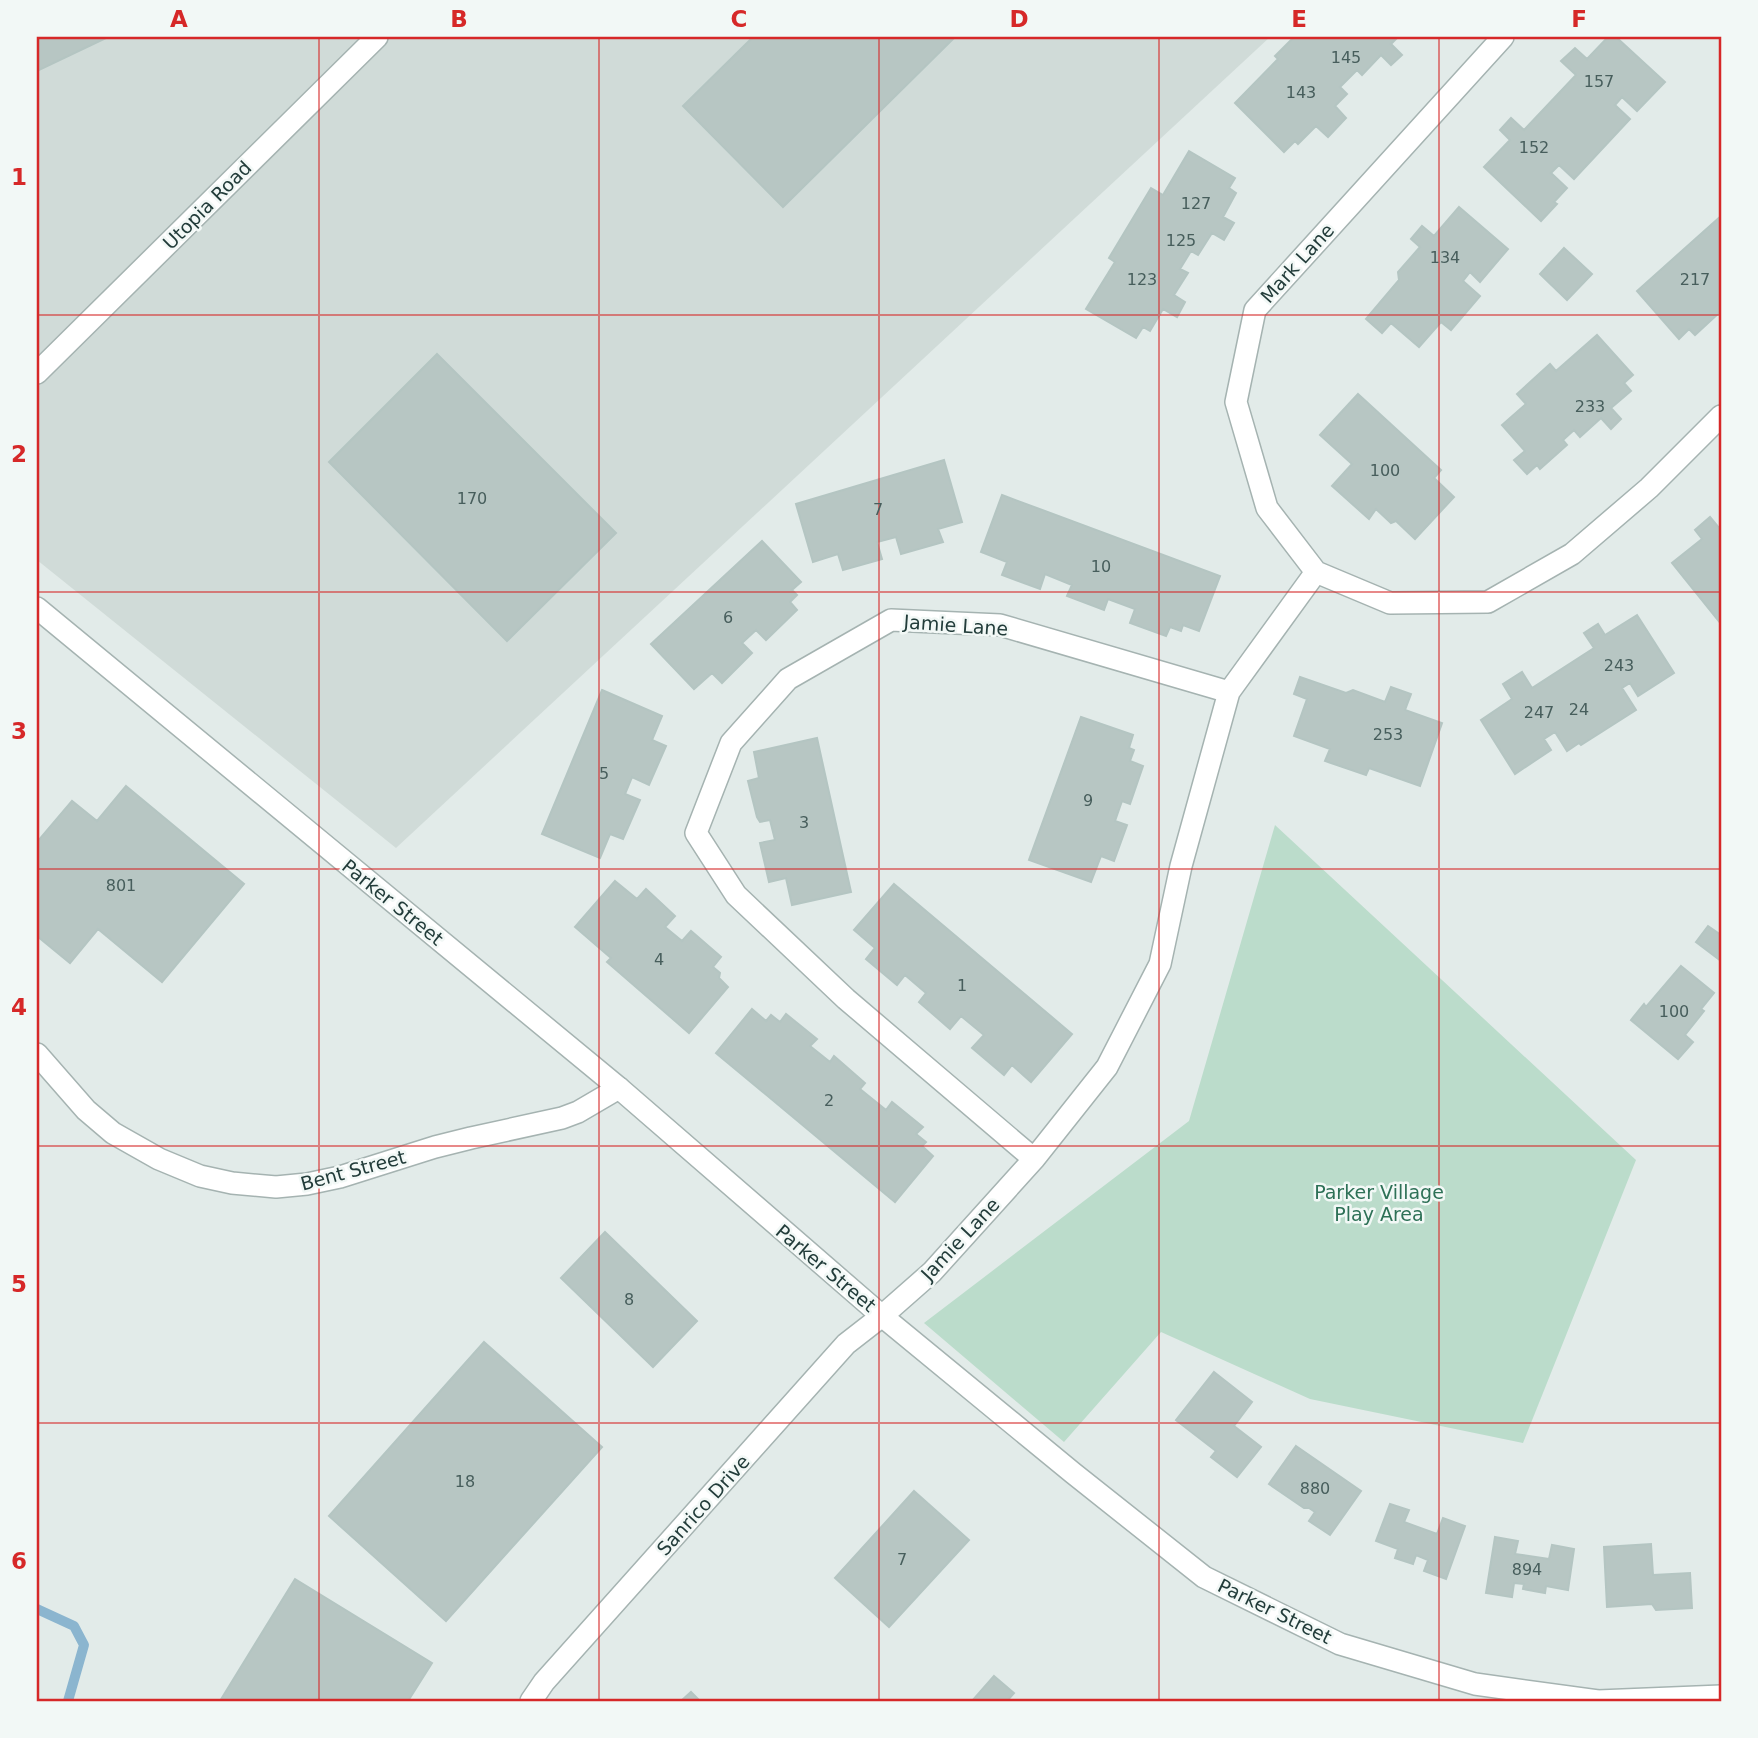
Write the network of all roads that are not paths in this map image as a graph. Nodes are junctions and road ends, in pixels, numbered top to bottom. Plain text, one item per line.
1 (377, 37) edge
2 (1503, 37) edge
3 (37, 373) edge
4 (1721, 416) edge
5 (1316, 572) junction
6 (37, 608) edge
7 (1230, 692) junction
8 (37, 1054) edge
9 (619, 1088) junction
10 (1034, 1159) junction
11 (882, 1316) junction
12 (1721, 1696) edge
13 (531, 1701) edge

1 - 3 street, Utopia Road
2 - 5 street, Mark Lane
4 - 5 street, Mark Lane
5 - 7 street
6 - 9 street, Parker Street
7 - 10 street, Jamie Lane
7 - 10 street, Jamie Lane
8 - 9 street, Bent Street
9 - 11 street, Parker Street
10 - 11 street, Jamie Lane
11 - 12 street, Parker Street
11 - 13 street, Sanrico Drive

